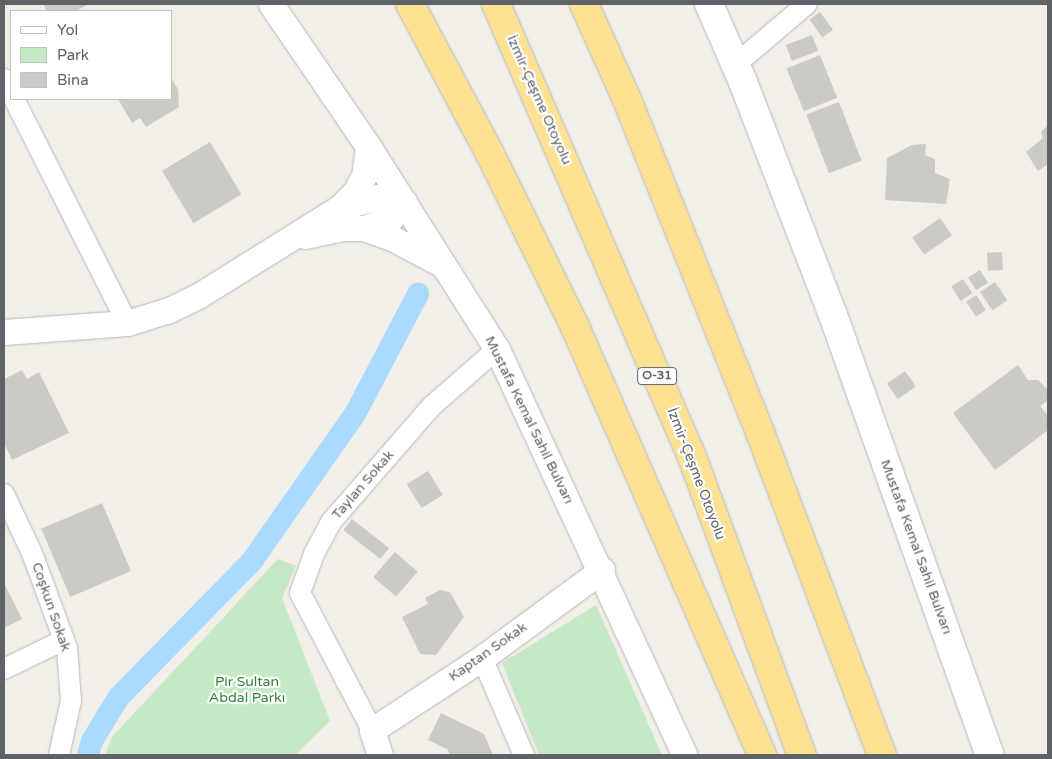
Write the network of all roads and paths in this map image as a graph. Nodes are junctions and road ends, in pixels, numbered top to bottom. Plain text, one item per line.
1 (271, 4) edge
2 (410, 4) edge
3 (496, 4) edge
4 (584, 4) edge
5 (709, 4) edge
6 (807, 4) edge
7 (736, 65) junction
8 (4, 79) edge
9 (10, 92) edge
10 (15, 100) edge
11 (368, 146) junction
12 (404, 202) junction
13 (339, 208) junction
14 (364, 228) junction
15 (288, 240) junction
16 (445, 267) junction
17 (127, 323) junction
18 (4, 332) edge
19 (497, 349) junction
20 (4, 494) edge
21 (602, 570) junction
22 (64, 640) junction
23 (482, 658) junction
24 (4, 669) edge
25 (372, 730) junction
26 (59, 755) edge
27 (380, 755) edge
28 (524, 755) edge
29 (684, 755) edge
30 (762, 755) edge
31 (802, 755) edge
32 (882, 755) edge
33 (990, 755) edge

1 - 11 street, Mustafa Kemal Sahil Bulvarı
2 - 30 highway
3 - 31 highway, İzmir-Çeşme Otoyolu / O-31
4 - 32 highway
5 - 7 main road, Mustafa Kemal Sahil Bulvarı
6 - 7 street
7 - 33 main road, Mustafa Kemal Sahil Bulvarı
8 - 9 street
10 - 17 street
11 - 12 street, Mustafa Kemal Sahil Bulvarı
11 - 13 street
12 - 13 street
12 - 14 street
12 - 16 street, Mustafa Kemal Sahil Bulvarı
13 - 15 street
14 - 15 street
14 - 16 street
15 - 17 street
16 - 19 street, Mustafa Kemal Sahil Bulvarı
17 - 18 street
19 - 21 street, Mustafa Kemal Sahil Bulvarı
19 - 25 street, Taylan Sokak
20 - 22 street, Coşkun Sokak
21 - 23 street, Kaptan Sokak
21 - 29 street, Mustafa Kemal Sahil Bulvarı
22 - 24 street
22 - 26 street, Coşkun Sokak
23 - 25 street, Kaptan Sokak
23 - 28 street
25 - 27 street

